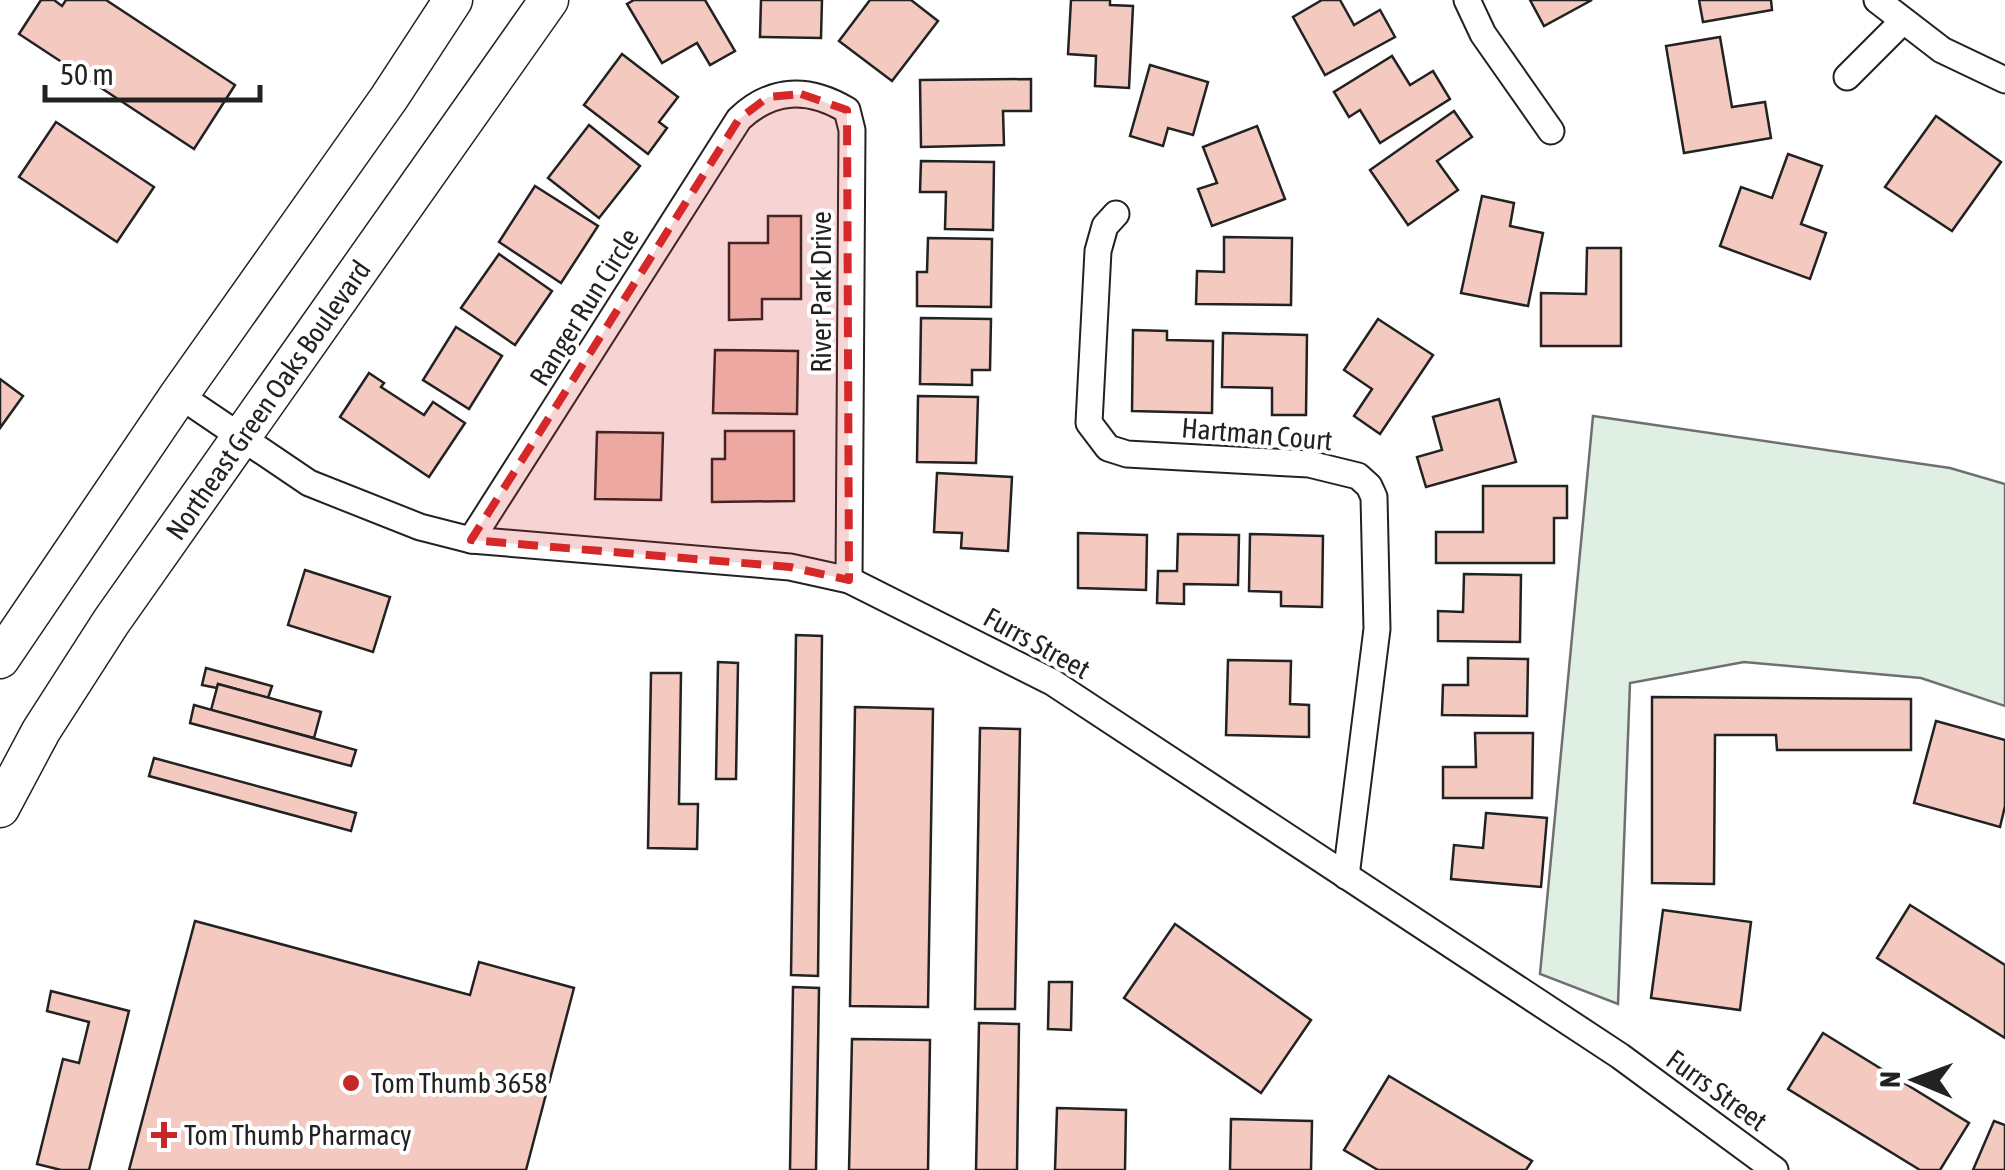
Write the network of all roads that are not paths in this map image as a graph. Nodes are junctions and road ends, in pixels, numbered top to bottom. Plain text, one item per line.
1 (454, 0) edge
2 (550, 0) edge
3 (1467, 0) edge
4 (1877, 0) edge
5 (1903, 21) junction
6 (1847, 77) dead end
7 (2005, 80) edge
8 (750, 109) joint
9 (1551, 131) dead end
10 (1116, 214) dead end
11 (180, 395) junction
12 (240, 438) junction
13 (471, 540) junction
14 (848, 580) junction
15 (0, 658) edge
16 (0, 808) edge
17 (1346, 876) junction
18 (1775, 1170) edge

1 - 11 main road
2 - 12 main road, Northeast Green Oaks Boulevard
3 - 9 street
4 - 5 street
5 - 6 street
5 - 7 street
8 - 13 street, Ranger Run Circle
8 - 14 street, River Park Drive
10 - 17 street, Hartman Court
11 - 12 street, Furrs Street
11 - 15 main road
12 - 13 street, Furrs Street
12 - 16 main road, Northeast Green Oaks Boulevard
13 - 14 street, Furrs Street
14 - 17 street, Furrs Street
17 - 18 street, Furrs Street

